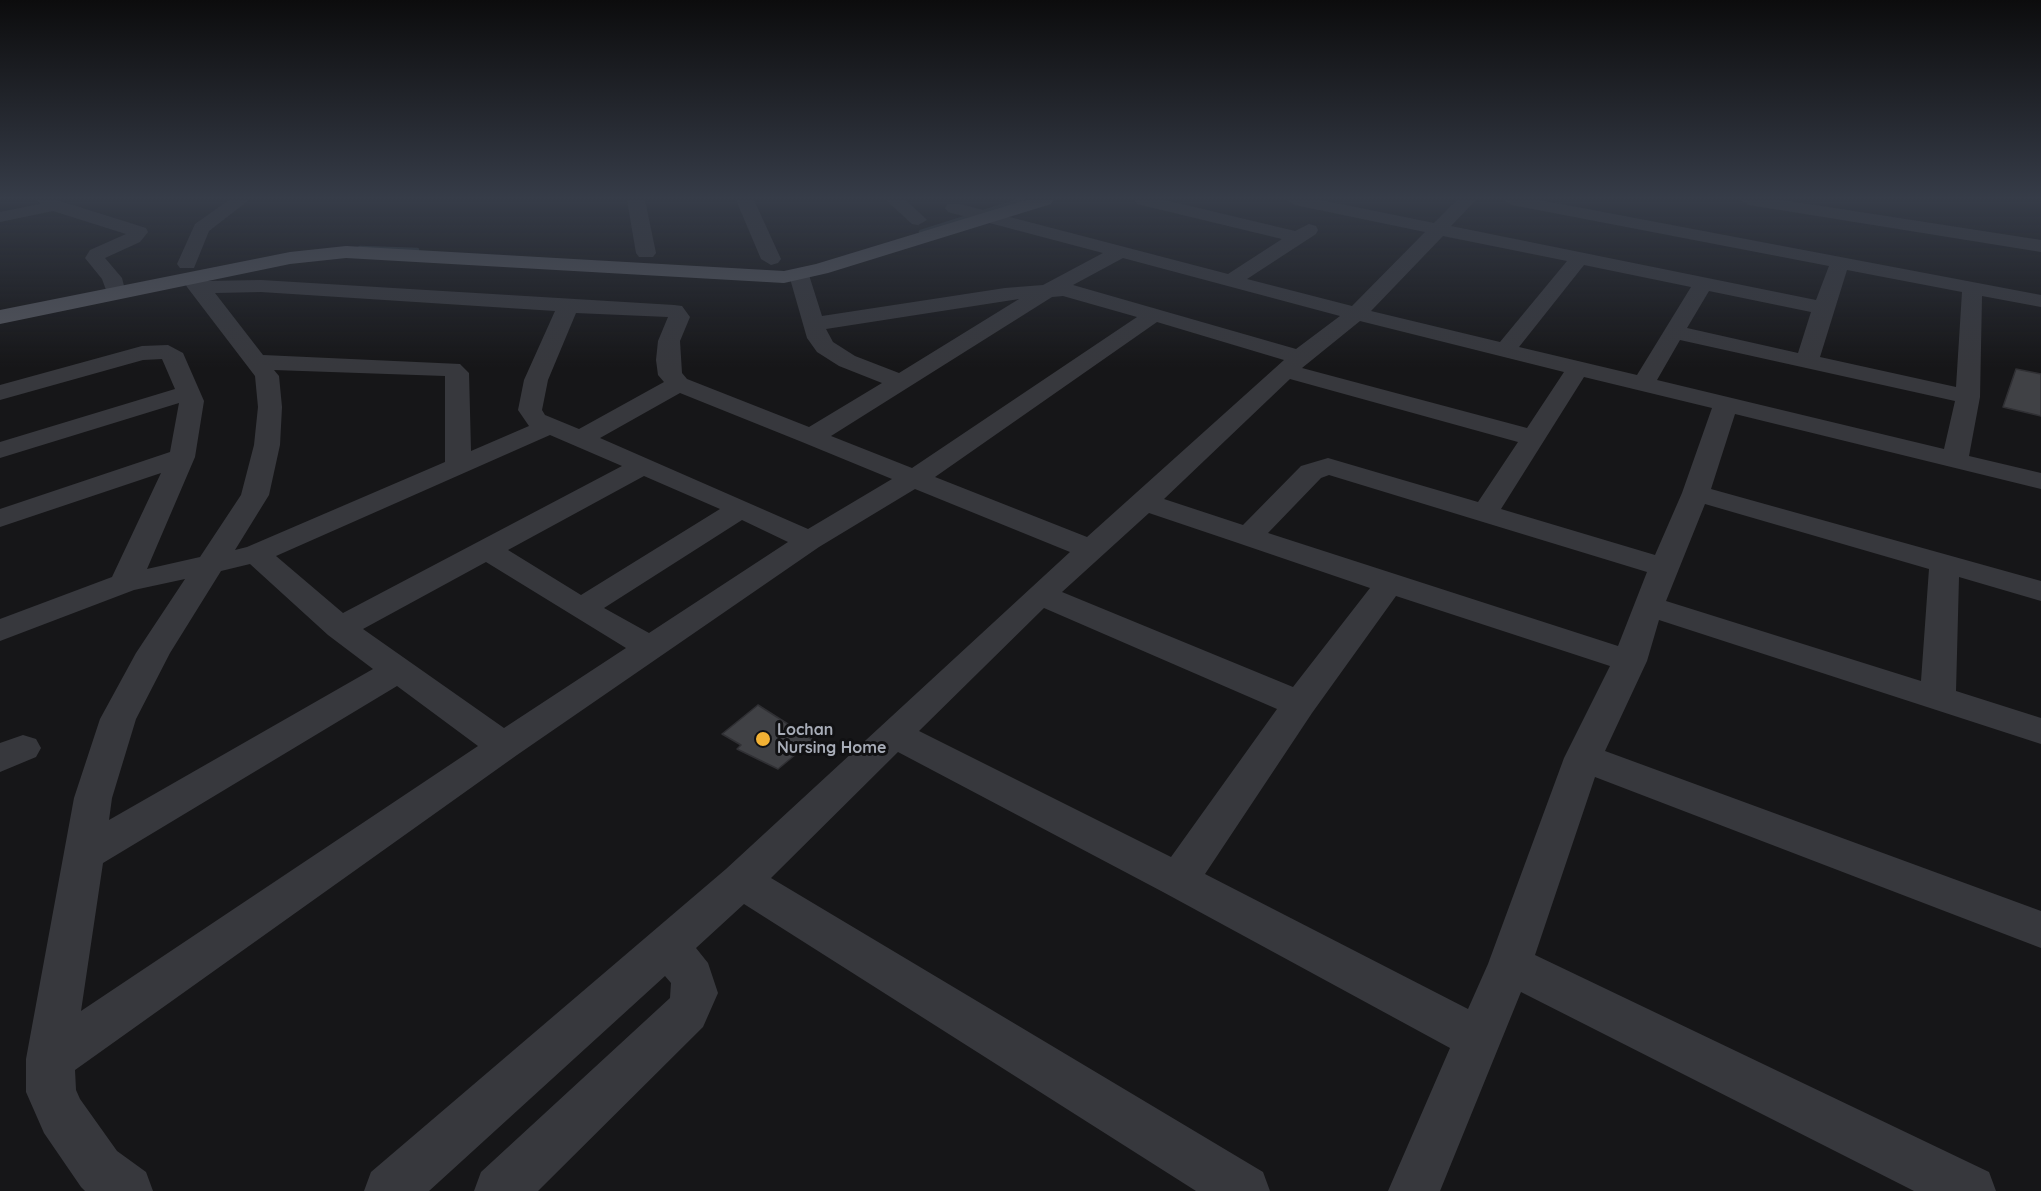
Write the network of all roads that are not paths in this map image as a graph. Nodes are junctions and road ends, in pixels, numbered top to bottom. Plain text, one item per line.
1 (96, 256) edge
2 (196, 256) edge
3 (253, 256) edge
4 (313, 256) edge
5 (439, 256) edge
6 (659, 256) edge
7 (769, 256) edge
8 (793, 256) edge
9 (851, 256) edge
10 (1113, 256) edge
11 (1128, 256) edge
12 (1269, 256) edge
13 (1414, 256) edge
14 (1563, 256) edge
15 (1801, 256) edge
16 (771, 259) junction
17 (1579, 259) junction
18 (1840, 263) junction
19 (711, 266) junction
20 (799, 275) junction
21 (192, 276) junction
22 (1231, 281) junction
23 (1702, 285) junction
24 (114, 286) junction
25 (1972, 288) junction
26 (1049, 290) junction
27 (0, 301) edge
28 (2041, 301) edge
29 (568, 306) junction
30 (1823, 308) junction
31 (1356, 314) junction
32 (1154, 315) junction
33 (0, 317) edge
34 (814, 324) junction
35 (1673, 332) junction
36 (1506, 349) junction
37 (1807, 361) junction
38 (255, 362) junction
39 (1293, 364) junction
40 (1578, 368) junction
41 (899, 381) junction
42 (1644, 383) junction
43 (679, 384) junction
44 (3, 386) edge
45 (190, 392) junction
46 (1968, 397) junction
47 (1726, 404) junction
48 (548, 427) junction
49 (811, 437) junction
50 (1534, 438) junction
51 (580, 439) junction
52 (0, 450) edge
53 (182, 457) junction
54 (1956, 461) junction
55 (458, 466) junction
56 (641, 467) junction
57 (911, 479) junction
58 (2041, 481) edge
59 (1695, 493) junction
60 (1145, 502) junction
61 (741, 508) junction
62 (1484, 514) junction
63 (0, 518) edge
64 (1248, 537) junction
65 (809, 541) junction
66 (485, 549) junction
67 (1090, 549) junction
68 (256, 554) junction
69 (201, 565) junction
70 (1944, 566) junction
71 (1665, 568) junction
72 (133, 581) junction
73 (1389, 584) junction
74 (2041, 591) edge
75 (1040, 594) junction
76 (1648, 606) junction
77 (581, 609) junction
78 (340, 628) junction
79 (0, 631) edge
80 (651, 648) junction
81 (1630, 661) junction
82 (397, 670) junction
83 (1938, 697) junction
84 (1299, 704) junction
85 (2041, 731) edge
86 (895, 735) junction
87 (504, 746) junction
88 (1583, 758) junction
89 (82, 855) junction
90 (1178, 879) junction
91 (741, 881) junction
92 (2041, 930) edge
93 (668, 945) junction
94 (1510, 964) junction
95 (1477, 1038) junction
96 (50, 1059) junction
97 (1943, 1185) edge
98 (127, 1191) edge
99 (390, 1191) edge
100 (500, 1191) edge
101 (1244, 1191) edge
102 (1414, 1191) edge

1 - 24 street
2 - 21 street
3 - 21 main road
4 - 21 main road
5 - 19 main road
6 - 19 main road
7 - 16 street
8 - 16 main road
9 - 20 main road
10 - 26 street
11 - 22 street
12 - 22 street
13 - 31 street
14 - 17 street
15 - 18 street
16 - 19 main road
17 - 23 street
17 - 36 street
18 - 25 street
18 - 30 street
19 - 20 main road
20 - 34 street
21 - 24 main road
21 - 29 street
21 - 38 street
22 - 31 street
23 - 30 street
23 - 35 street
24 - 27 main road
24 - 33 main road
25 - 28 street
25 - 46 street
26 - 32 street
26 - 34 street
26 - 41 street
29 - 43 street
29 - 48 street
30 - 37 street
31 - 36 street
31 - 39 street
32 - 39 street
32 - 57 street
34 - 41 street
35 - 37 street
35 - 42 street
36 - 40 street
37 - 46 street
38 - 55 street
38 - 69 street
39 - 50 street
39 - 60 street
40 - 42 street
40 - 50 street
41 - 49 street
42 - 47 street
43 - 49 street
43 - 51 street
44 - 45 street
45 - 52 street
45 - 53 street
46 - 54 street
47 - 54 street
47 - 59 street
48 - 51 street
48 - 55 street
49 - 57 street
50 - 62 street
51 - 56 street
53 - 63 street
53 - 72 street
54 - 58 street
55 - 68 street
56 - 61 street
56 - 66 street
57 - 65 street
57 - 67 street
59 - 70 street
59 - 71 street
60 - 64 street
60 - 67 street
61 - 65 street
61 - 77 street
62 - 64 street
62 - 71 street
64 - 73 street
65 - 80 street
66 - 77 street
66 - 78 street
67 - 75 street
68 - 69 street
68 - 78 street
69 - 72 street
69 - 89 street
70 - 74 street
70 - 83 street
71 - 76 street
72 - 79 street
73 - 81 street
73 - 84 street
75 - 84 street
75 - 86 street
76 - 81 street
76 - 83 street
77 - 80 street
78 - 82 street
80 - 87 street
81 - 88 street
82 - 87 street
82 - 89 street
83 - 85 street
84 - 90 street
86 - 90 street
86 - 91 street
87 - 96 street
88 - 92 street
88 - 94 street
89 - 96 street
90 - 95 street
91 - 93 street
91 - 101 street
93 - 99 street
93 - 100 street
94 - 95 street
94 - 97 street
95 - 102 street
96 - 98 street

